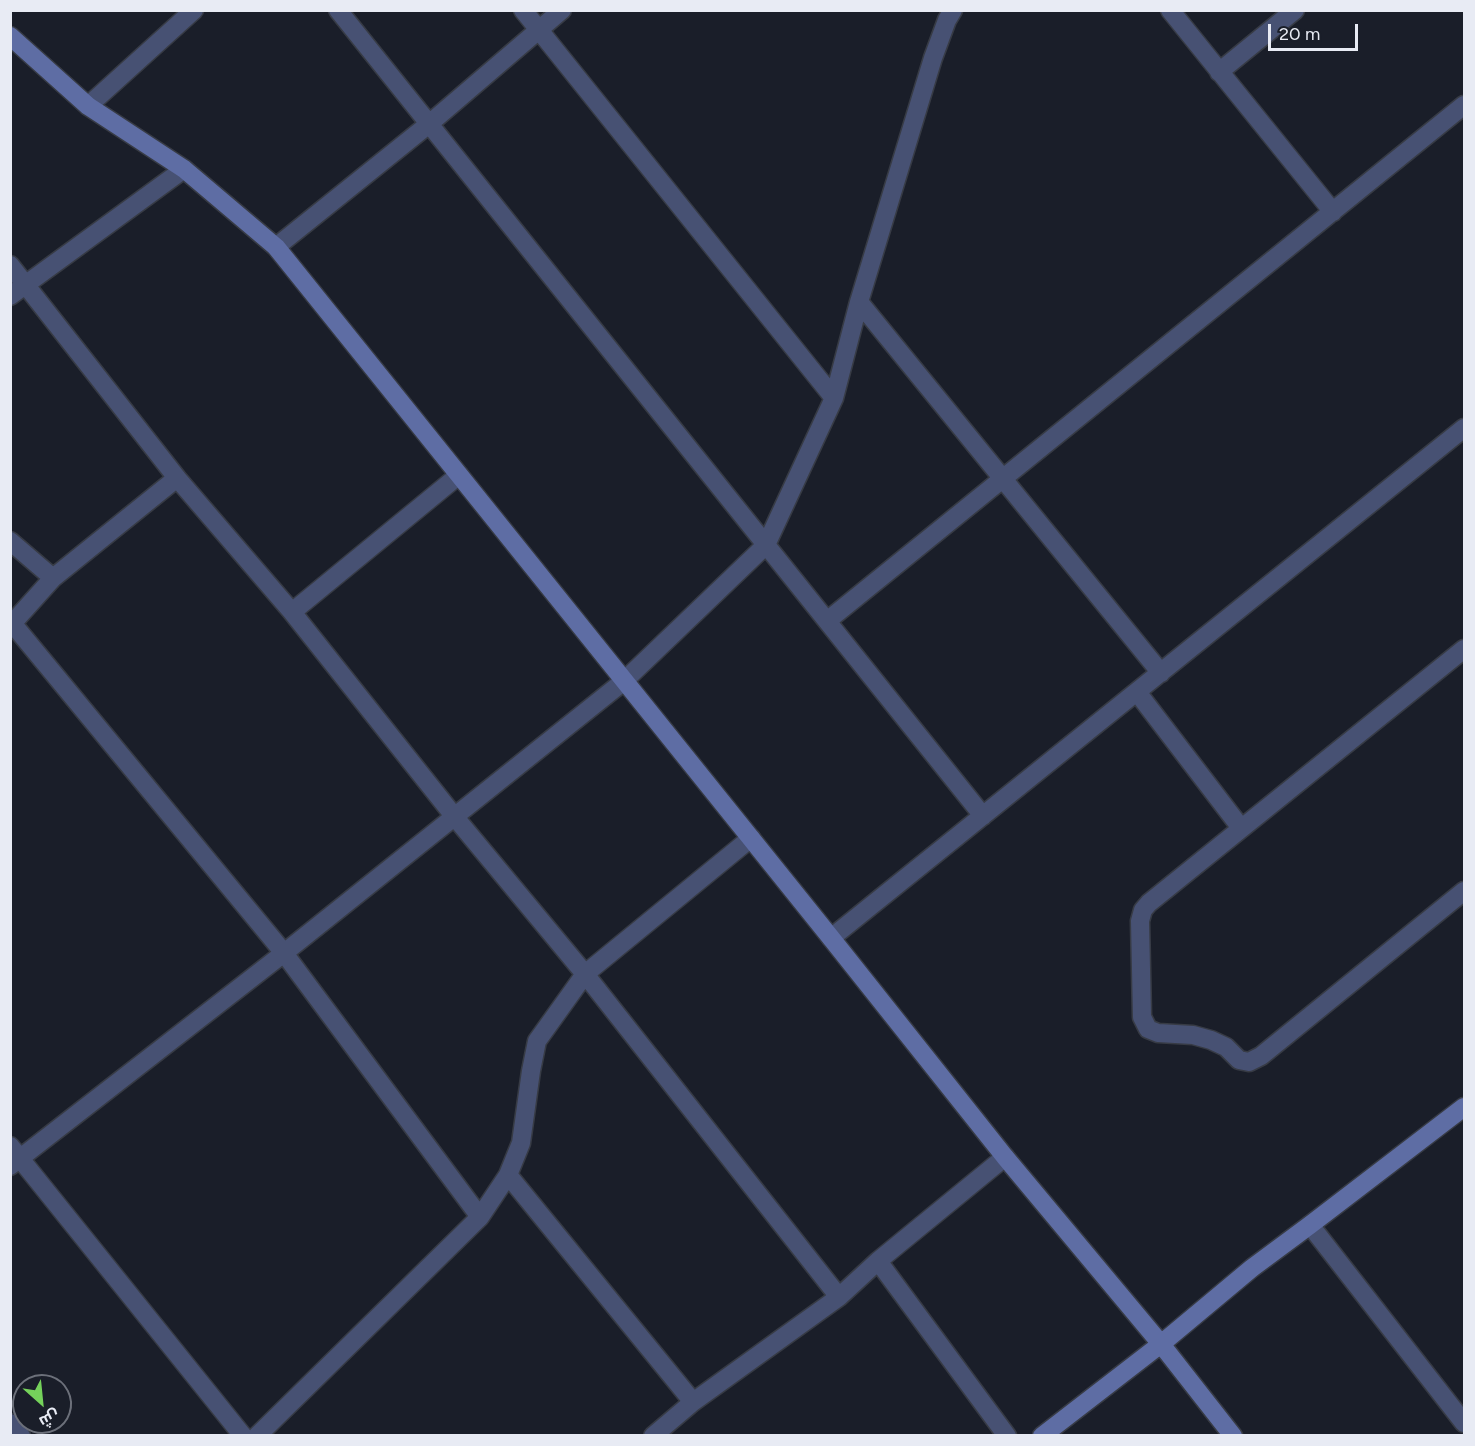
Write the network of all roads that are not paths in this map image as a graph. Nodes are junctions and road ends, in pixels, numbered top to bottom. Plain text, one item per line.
1 (194, 10) edge
2 (338, 10) edge
3 (523, 10) edge
4 (562, 10) edge
5 (953, 10) edge
6 (1170, 10) edge
7 (1295, 10) edge
8 (538, 30) junction
9 (10, 36) edge
10 (1219, 72) junction
11 (1464, 105) edge
12 (88, 106) junction
13 (429, 123) junction
14 (184, 169) junction
15 (1333, 212) junction
16 (276, 247) junction
17 (10, 265) edge
18 (26, 285) junction
19 (10, 296) edge
20 (859, 302) junction
21 (834, 398) junction
22 (1464, 428) edge
23 (459, 475) junction
24 (177, 478) junction
25 (1003, 479) junction
26 (10, 541) edge
27 (766, 545) junction
28 (53, 578) junction
29 (292, 612) junction
30 (827, 621) junction
31 (11, 625) edge
32 (1464, 649) edge
33 (1161, 673) junction
34 (624, 681) junction
35 (1137, 692) junction
36 (454, 816) junction
37 (983, 816) junction
38 (1241, 828) junction
39 (751, 838) junction
40 (1464, 891) edge
41 (831, 938) junction
42 (284, 953) junction
43 (585, 974) junction
44 (1464, 1107) edge
45 (14, 1157) edge
46 (1005, 1157) junction
47 (508, 1175) junction
48 (480, 1217) junction
49 (1310, 1226) junction
50 (878, 1261) junction
51 (839, 1297) junction
52 (1161, 1344) junction
53 (693, 1402) junction
54 (1464, 1423) edge
55 (243, 1436) edge
56 (257, 1436) edge
57 (653, 1436) edge
58 (1007, 1436) edge
59 (1042, 1436) edge
60 (1233, 1436) edge

1 - 12 street
2 - 13 street
3 - 8 street
4 - 8 street
5 - 20 street
6 - 10 street
7 - 10 street
8 - 13 street
8 - 21 street
9 - 12 main road
10 - 15 street
11 - 15 street
12 - 14 main road
13 - 16 street
13 - 27 street
14 - 16 main road
14 - 18 street
15 - 25 street
16 - 23 main road
17 - 18 street
18 - 19 street
18 - 24 street
20 - 21 street
20 - 25 street
21 - 27 street
22 - 33 street
23 - 29 street
23 - 34 main road
24 - 28 street
24 - 29 street
25 - 30 street
25 - 33 street
26 - 28 street
27 - 30 street
27 - 34 street
28 - 31 street
29 - 36 street
30 - 37 street
31 - 42 street
32 - 38 street
33 - 35 street
34 - 36 street
34 - 39 main road
35 - 37 street
35 - 38 street
36 - 42 street
36 - 43 street
37 - 41 street
38 - 40 street
39 - 41 main road
39 - 43 street
41 - 46 main road
42 - 45 street
42 - 48 street
43 - 47 street
43 - 51 street
44 - 49 main road
45 - 55 street
46 - 50 street
46 - 52 main road
47 - 48 street
47 - 53 street
48 - 56 street
49 - 52 main road
49 - 54 street
50 - 51 street
50 - 58 street
51 - 53 street
52 - 59 main road
52 - 60 main road
53 - 57 street

